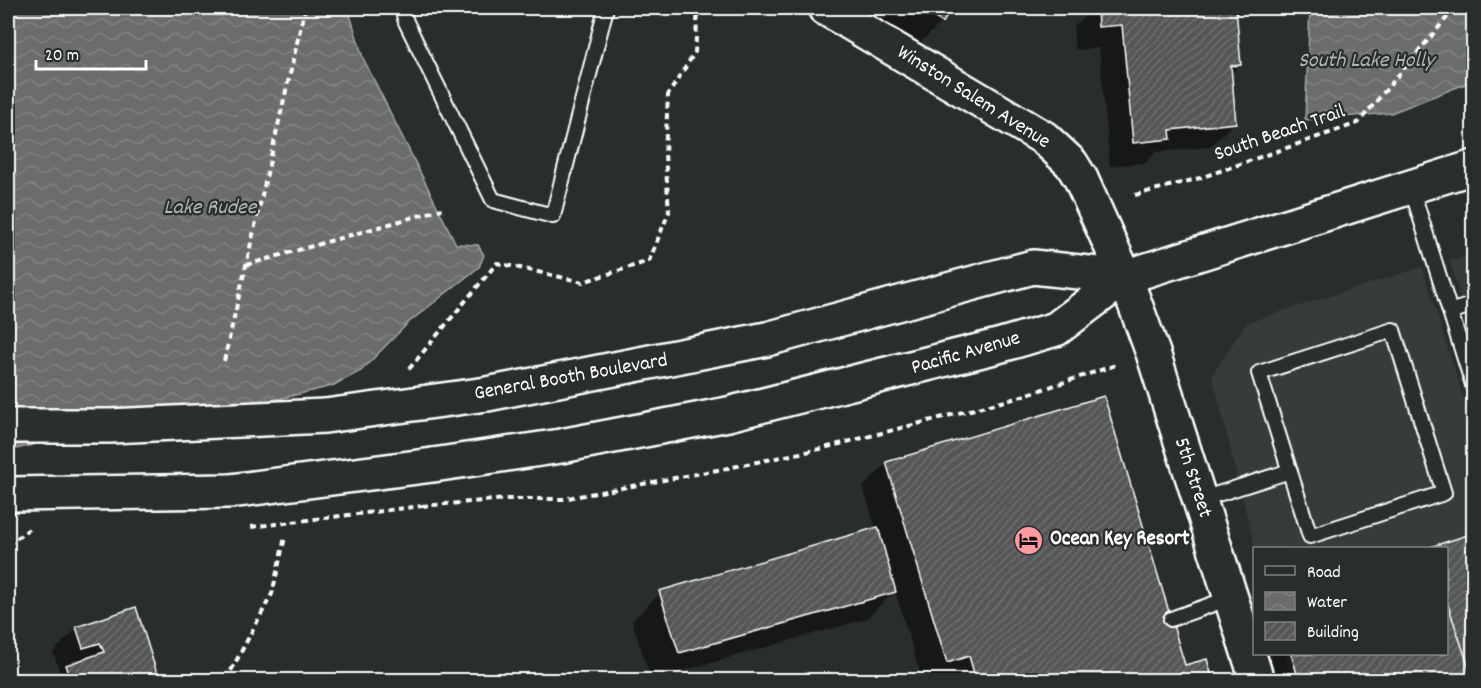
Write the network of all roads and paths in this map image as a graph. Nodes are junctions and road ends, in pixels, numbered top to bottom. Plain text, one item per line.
1 (305, 8) edge
2 (402, 8) edge
3 (606, 8) edge
4 (698, 8) edge
5 (825, 8) edge
6 (1455, 8) edge
7 (1473, 167) edge
8 (1411, 187) junction
9 (1135, 195) dead end
10 (442, 209) dead end
11 (245, 266) junction
12 (1125, 277) junction
13 (1473, 304) edge
14 (1450, 312) junction
15 (224, 361) dead end
16 (1116, 365) dead end
17 (405, 374) dead end
18 (1473, 388) edge
19 (8, 426) edge
20 (1290, 471) junction
21 (8, 494) edge
22 (1199, 500) junction
23 (423, 507) dead end
24 (285, 537) dead end
25 (1230, 598) junction
26 (1172, 619) dead end
27 (226, 681) edge
28 (1257, 681) edge

1 - 11 path
2 - 3 lane
4 - 17 path
5 - 12 main road, Winston Salem Avenue
6 - 9 path, South Beach Trail
7 - 8 main road, Pacific Avenue
8 - 12 main road, Pacific Avenue
8 - 14 lane
10 - 11 path
11 - 15 path
12 - 19 main road, General Booth Boulevard, bridge
12 - 21 main road, Pacific Avenue, bridge
12 - 22 main road, 5th Street
13 - 14 lane
14 - 18 lane
16 - 23 path
20 - 20 lane
20 - 22 lane
22 - 25 main road, 5th Street
24 - 27 path
25 - 26 lane
25 - 28 main road, 5th Street

